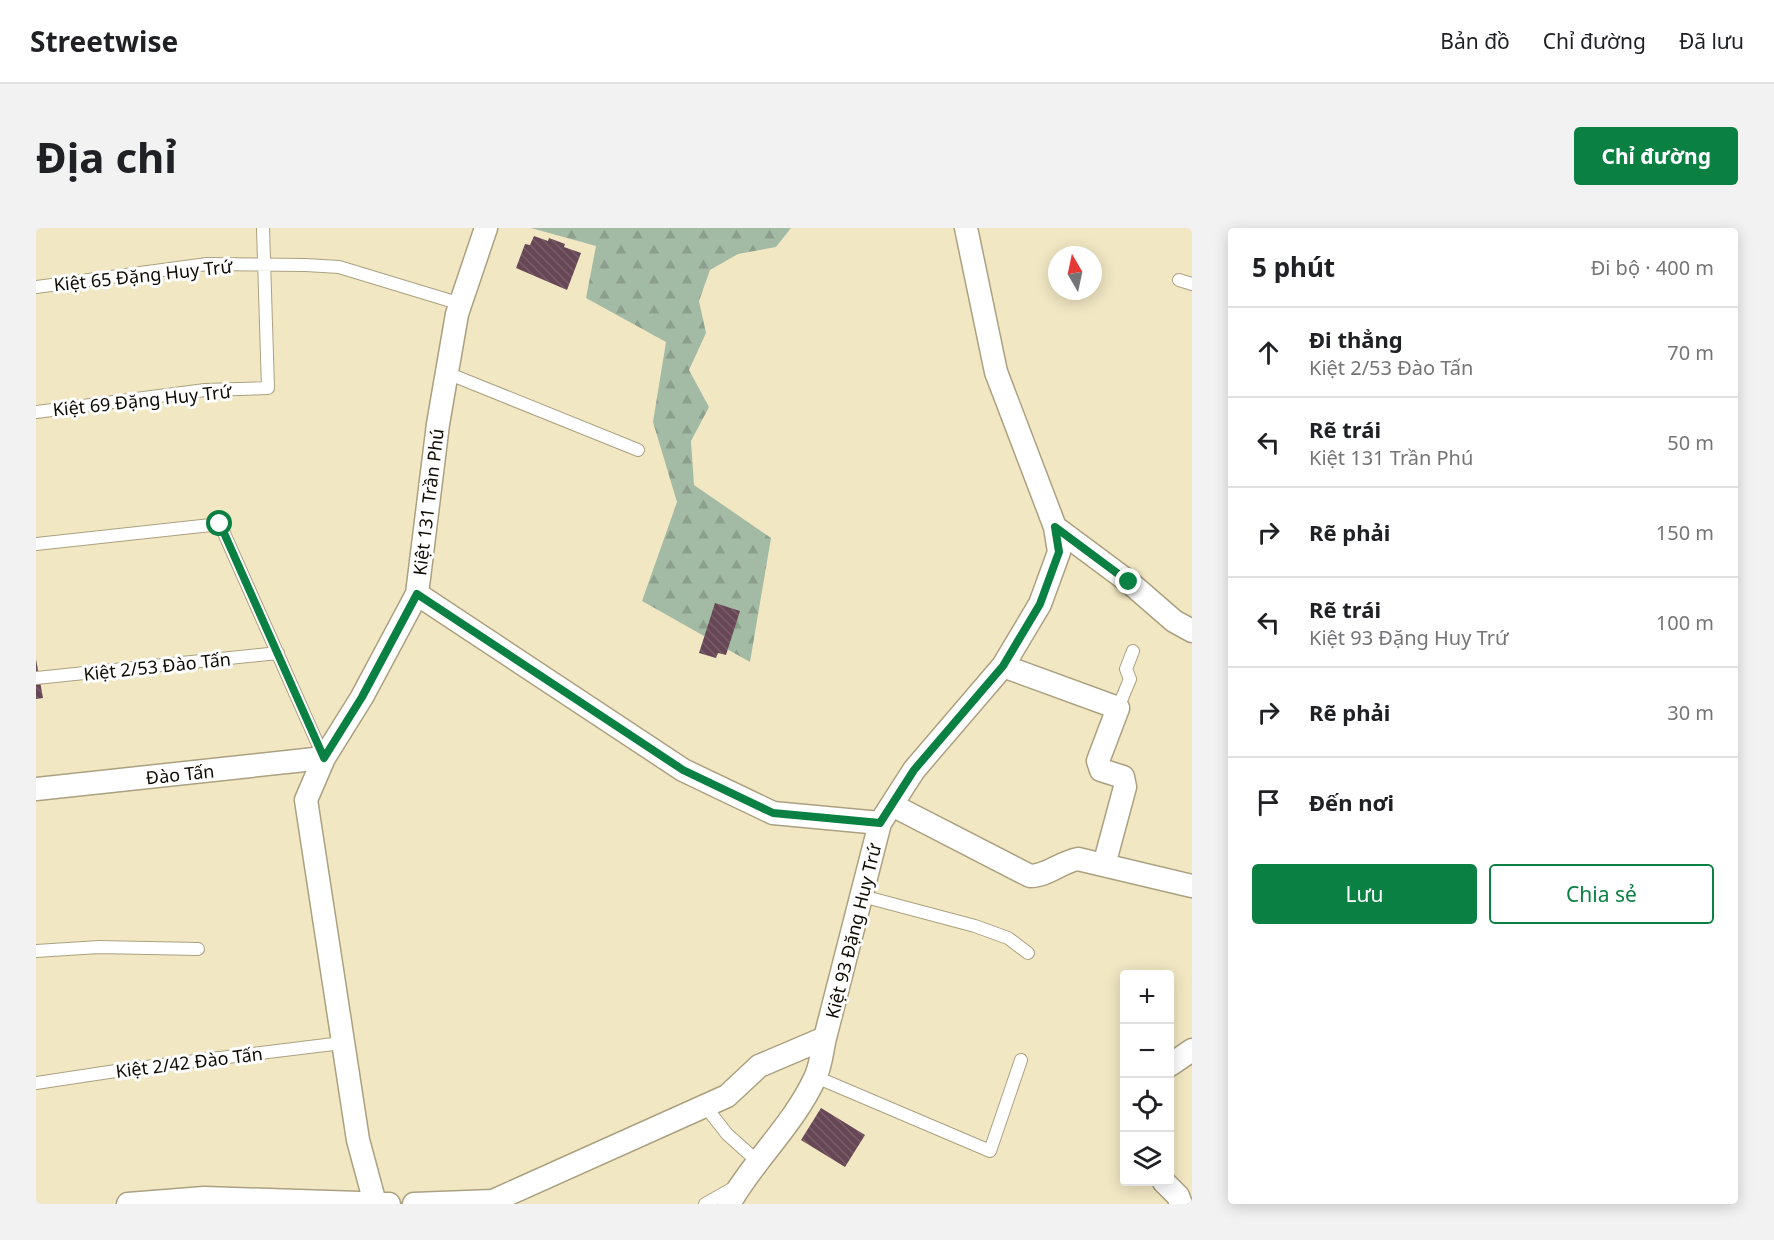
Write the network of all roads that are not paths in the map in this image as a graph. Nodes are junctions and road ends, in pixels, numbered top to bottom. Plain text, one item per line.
1 (263, 228) edge
2 (486, 228) edge
3 (966, 228) edge
4 (264, 264) junction
5 (1179, 280) dead end
6 (1192, 284) edge
7 (36, 287) edge
8 (461, 304) junction
9 (447, 373) junction
10 (36, 412) edge
11 (638, 450) dead end
12 (1055, 527) junction
13 (36, 544) edge
14 (417, 594) junction
15 (1192, 631) edge
16 (1133, 651) dead end
17 (278, 653) junction
18 (1003, 666) junction
19 (36, 678) edge
20 (1118, 708) junction
21 (324, 758) junction
22 (36, 789) edge
23 (886, 814) junction
24 (1104, 865) junction
25 (1192, 886) edge
26 (862, 896) junction
27 (198, 949) dead end
28 (36, 951) edge
29 (1028, 953) dead end
30 (825, 1038) junction
31 (342, 1043) junction
32 (1192, 1050) edge
33 (1021, 1060) dead end
34 (1174, 1062) edge
35 (816, 1077) junction
36 (36, 1083) edge
37 (705, 1106) junction
38 (758, 1161) junction
39 (741, 1183) junction
40 (1168, 1186) edge
41 (375, 1203) edge
42 (128, 1204) edge
43 (391, 1204) edge
44 (414, 1204) edge
45 (705, 1204) edge
46 (729, 1204) edge
47 (1181, 1204) edge

1 - 4 lane
2 - 8 street, Kiệt 131 Trần Phú
3 - 12 street, Kiệt 93 Đặng Huy Trứ
4 - 7 lane, Kiệt 65 Đặng Huy Trứ
4 - 8 lane, Kiệt 65 Đặng Huy Trứ
4 - 10 lane, Kiệt 69 Đặng Huy Trứ
5 - 6 lane
8 - 9 street, Kiệt 131 Trần Phú
9 - 11 lane
9 - 14 street, Kiệt 131 Trần Phú
12 - 15 street
12 - 18 street, Kiệt 93 Đặng Huy Trứ
13 - 17 lane
14 - 21 street, Kiệt 131 Trần Phú
14 - 23 street
16 - 20 lane
17 - 19 lane, Kiệt 2/53 Đào Tấn
17 - 21 lane
18 - 20 street
18 - 23 street, Kiệt 93 Đặng Huy Trứ
20 - 24 street
21 - 22 street, Đào Tấn
21 - 31 street, Kiệt 131 Trần Phú
23 - 24 street
23 - 26 street, Kiệt 93 Đặng Huy Trứ
24 - 25 street
26 - 29 lane
26 - 30 street, Kiệt 93 Đặng Huy Trứ
27 - 28 lane
30 - 35 street
30 - 37 street, Kiệt 93 Đặng Huy Trứ
31 - 36 lane, Kiệt 2/42 Đào Tấn
31 - 41 street, Kiệt 131 Trần Phú
32 - 34 street
33 - 35 lane
35 - 38 street
37 - 38 lane
37 - 44 street, Kiệt 93 Đặng Huy Trứ
38 - 39 street
39 - 45 lane
39 - 46 street
40 - 47 street
41 - 42 street
41 - 43 street

